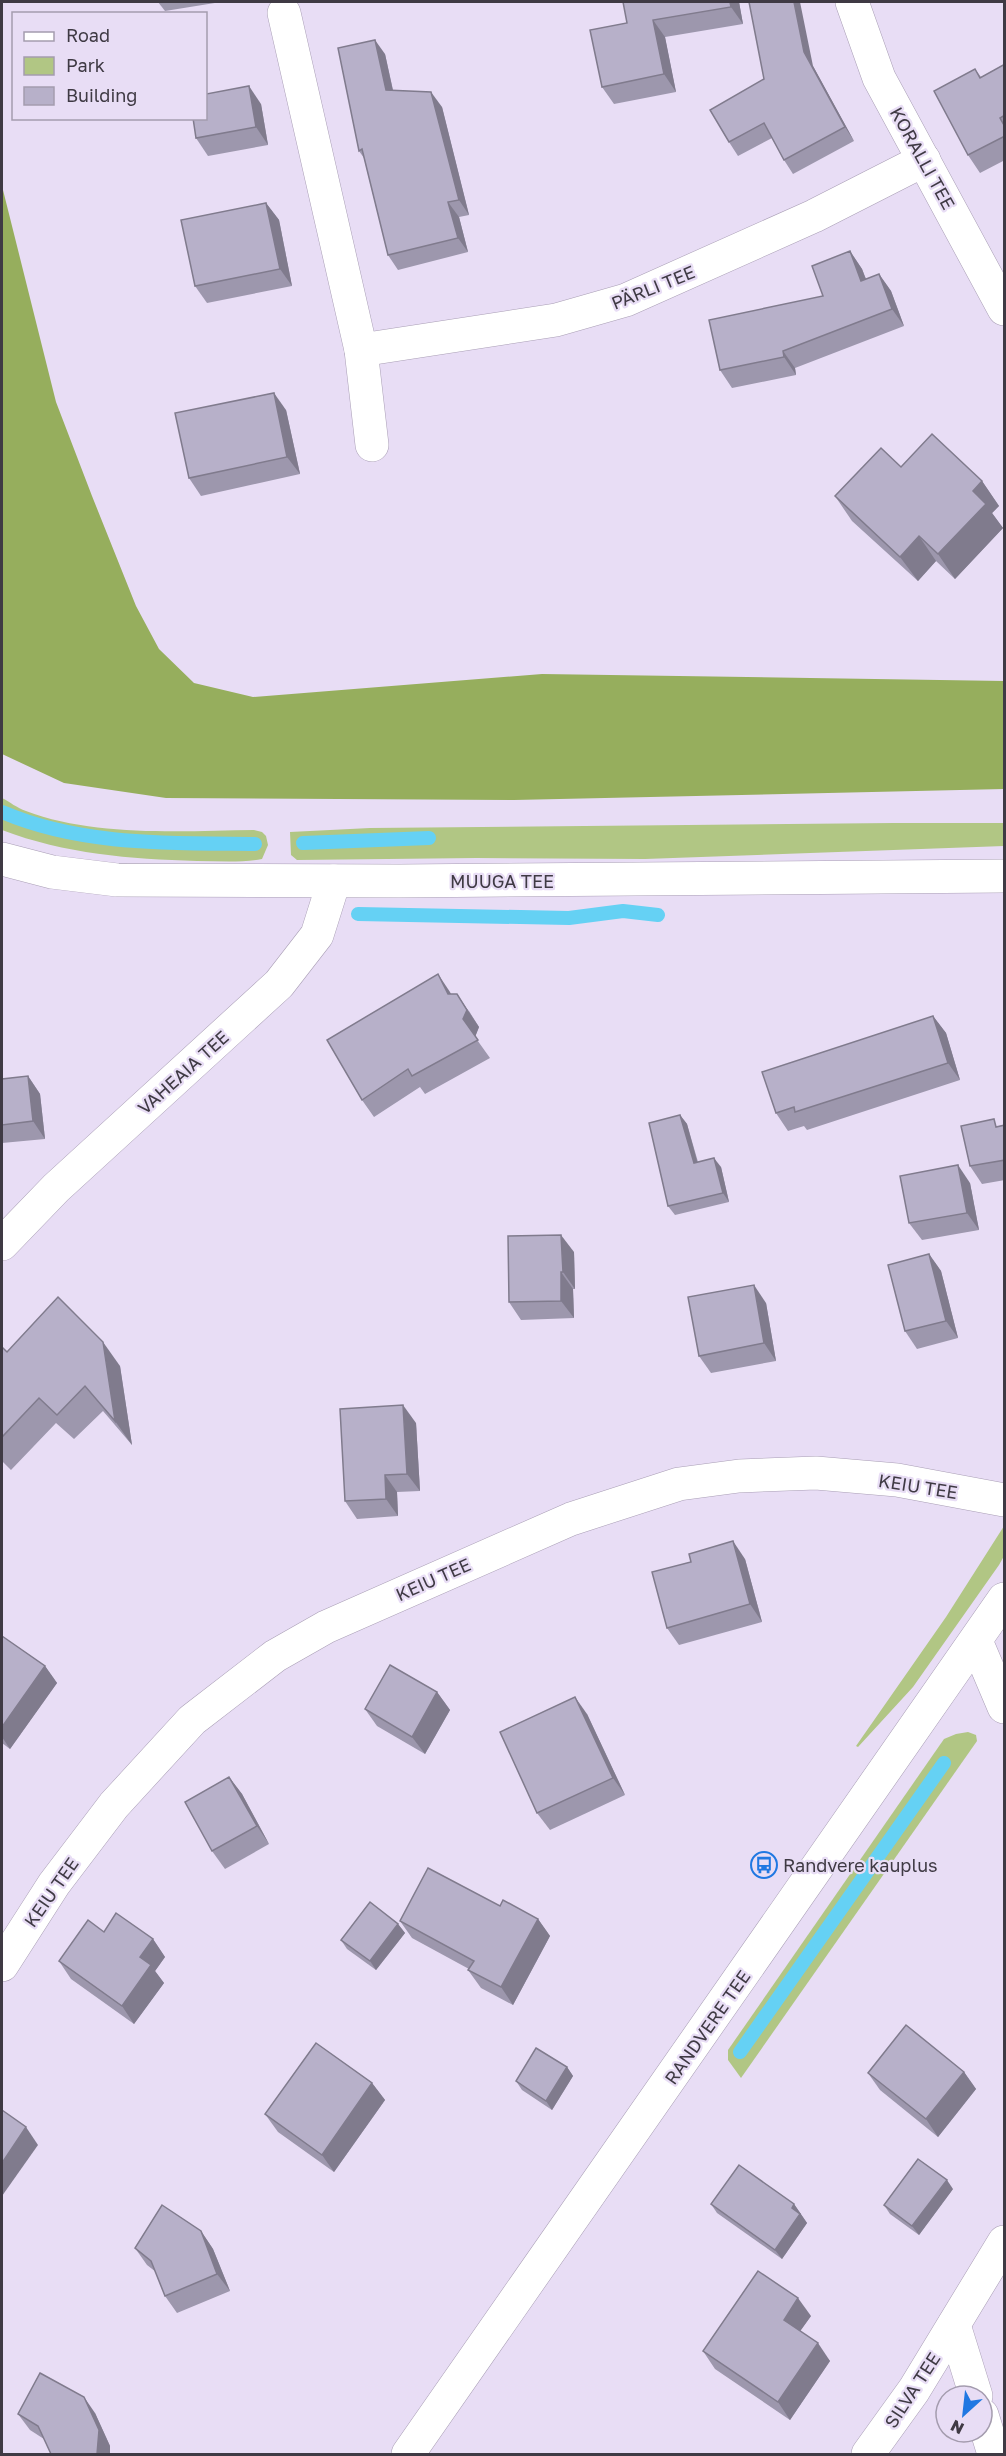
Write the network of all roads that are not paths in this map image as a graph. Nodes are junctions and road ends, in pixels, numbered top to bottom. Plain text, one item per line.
1 (852, 2) edge
2 (284, 13) dead end
3 (924, 160) junction
4 (1005, 309) edge
5 (361, 350) junction
6 (372, 445) dead end
7 (2, 859) edge
8 (1005, 876) edge
9 (334, 881) junction
10 (2, 1244) edge
11 (1005, 1500) edge
12 (1005, 1599) edge
13 (976, 1641) junction
14 (1005, 1707) edge
15 (2, 1965) edge
16 (1005, 2242) edge
17 (954, 2325) junction
18 (972, 2384) edge
19 (408, 2454) edge
20 (868, 2454) edge

1 - 3 street, KORALLI TEE
2 - 5 street
3 - 4 street, KORALLI TEE
3 - 5 street, PÄRLI TEE
5 - 6 street
7 - 9 street, MUUGA TEE
8 - 9 street, MUUGA TEE
9 - 10 street, VAHEAIA TEE
11 - 15 street, KEIU TEE
12 - 13 street, RANDVERE TEE
13 - 14 street
13 - 19 street, RANDVERE TEE
16 - 17 street, SILVA TEE
17 - 18 street, SILVA TEE
17 - 20 street, SILVA TEE

